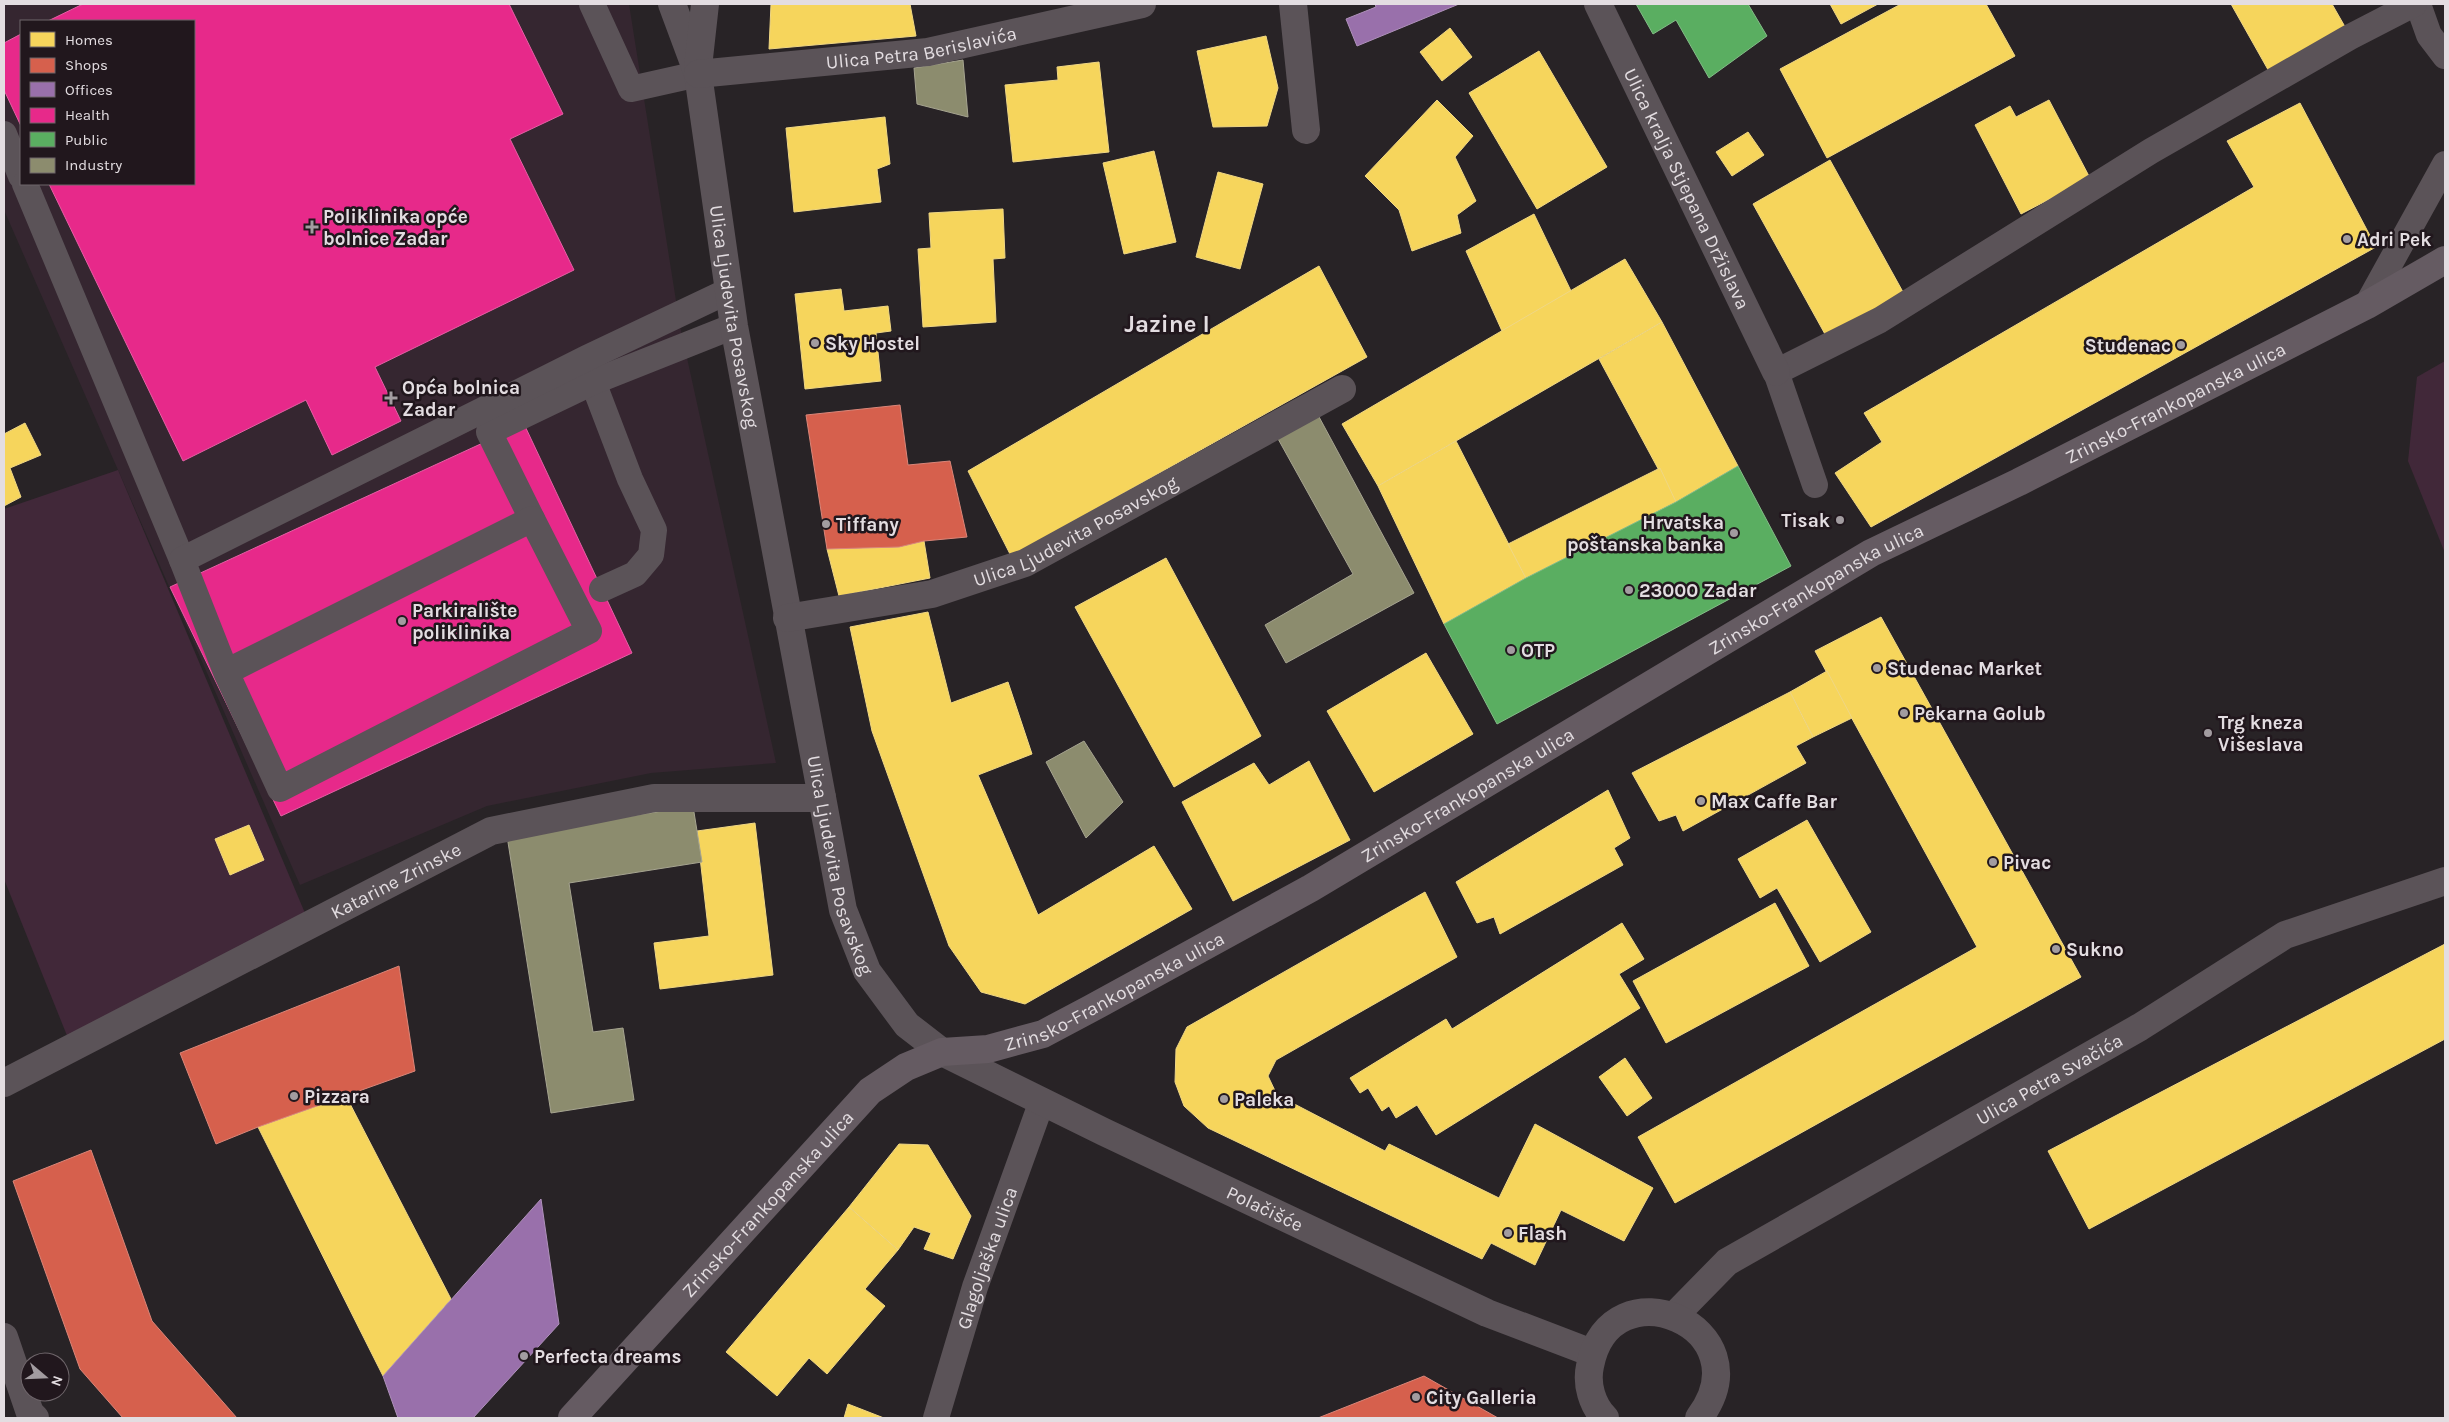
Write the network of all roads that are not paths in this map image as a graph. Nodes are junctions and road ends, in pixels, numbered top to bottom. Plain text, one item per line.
1 (592, 4) edge
2 (672, 4) edge
3 (705, 4) edge
4 (1142, 4) edge
5 (1294, 4) edge
6 (1598, 4) edge
7 (2416, 4) edge
8 (2445, 56) edge
9 (698, 74) junction
10 (1306, 130) dead end
11 (4, 134) edge
12 (2445, 164) edge
13 (20, 174) edge
14 (24, 185) edge
15 (2445, 260) edge
16 (728, 291) junction
17 (2367, 304) junction
18 (734, 326) junction
19 (1776, 372) junction
20 (593, 382) junction
21 (1342, 389) dead end
22 (1815, 486) dead end
23 (532, 519) junction
24 (182, 560) junction
25 (602, 589) dead end
26 (787, 618) junction
27 (226, 672) junction
28 (822, 798) junction
29 (2445, 881) edge
30 (942, 1052) junction
31 (4, 1083) edge
32 (1042, 1101) junction
33 (1675, 1315) junction
34 (4, 1337) edge
35 (1592, 1353) junction
36 (35, 1418) edge
37 (572, 1418) edge
38 (936, 1418) edge
39 (1605, 1418) edge
40 (1699, 1418) edge

1 - 9 lane
2 - 9 street
3 - 9 street
4 - 9 street, Ulica Petra Berislavića
5 - 10 street
6 - 19 street, Ulica kralja Stjepana Držislava
7 - 8 lane
7 - 19 lane
9 - 16 street, Ulica Ljudevita Posavskog
11 - 13 lane
12 - 17 lane
14 - 24 lane
15 - 17 main road, Zrinsko-Frankopanska ulica
16 - 18 street, Ulica Ljudevita Posavskog
16 - 24 lane
17 - 30 main road, Zrinsko-Frankopanska ulica
18 - 20 lane
18 - 26 street, Ulica Ljudevita Posavskog
19 - 22 lane
20 - 23 lane
20 - 25 lane
21 - 26 street, Ulica Ljudevita Posavskog
23 - 27 lane
23 - 27 lane
24 - 27 lane
26 - 28 street, Ulica Ljudevita Posavskog
28 - 30 street, Ulica Ljudevita Posavskog
28 - 31 street, Katarine Zrinske
29 - 33 street, Ulica Petra Svačića
30 - 32 street, Polačišće
30 - 37 main road, Zrinsko-Frankopanska ulica
32 - 35 street, Polačišće
32 - 38 lane, Glagoljaška ulica
33 - 35 street
33 - 40 street
34 - 36 street
35 - 39 street

